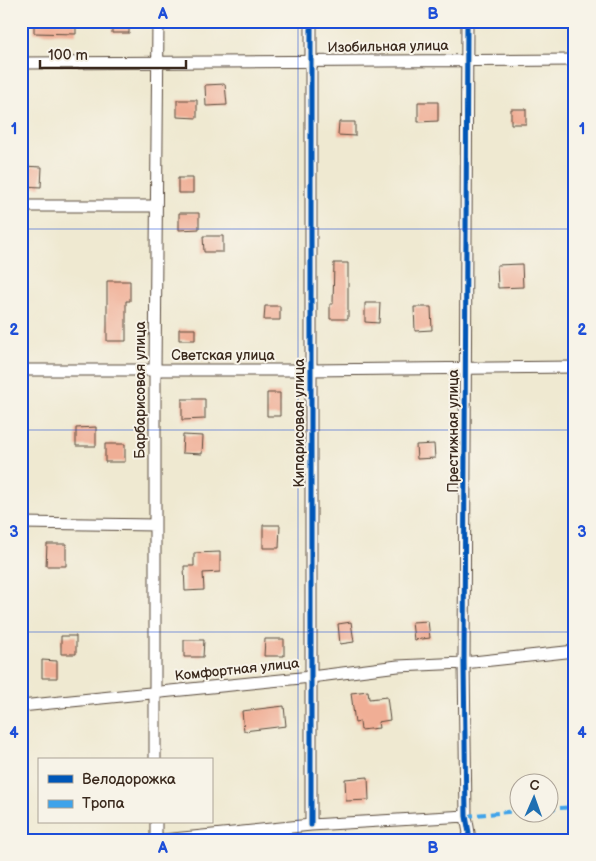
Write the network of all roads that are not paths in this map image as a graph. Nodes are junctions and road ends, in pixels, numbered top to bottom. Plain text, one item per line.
1 (158, 21) edge
2 (311, 21) edge
3 (467, 21) edge
4 (575, 60) edge
5 (466, 61) junction
6 (311, 62) junction
7 (157, 63) junction
8 (21, 64) edge
9 (21, 206) edge
10 (156, 206) junction
11 (575, 367) edge
12 (464, 368) junction
13 (21, 370) edge
14 (155, 370) junction
15 (311, 370) junction
16 (21, 523) edge
17 (155, 525) junction
18 (575, 651) edge
19 (464, 663) junction
20 (311, 677) junction
21 (154, 693) junction
22 (21, 706) edge
23 (155, 758) edge
24 (466, 816) junction
25 (156, 824) edge
26 (311, 825) junction
27 (156, 840) edge
28 (162, 840) edge
29 (467, 840) edge

1 - 7 street, Барбарисовая улица
2 - 6 street, Кипарисовая улица
3 - 5 street, Престижная улица
4 - 5 street, Изобильная улица
5 - 6 street, Изобильная улица
5 - 12 street, Престижная улица
6 - 7 street, Изобильная улица
6 - 15 street, Кипарисовая улица
7 - 8 street, Изобильная улица
7 - 10 street, Барбарисовая улица
9 - 10 street
10 - 14 street, Барбарисовая улица
11 - 12 street, Светская улица
12 - 15 street, Светская улица
12 - 19 street, Престижная улица
13 - 14 street, Светская улица
14 - 15 street, Светская улица
14 - 17 street, Барбарисовая улица
15 - 20 street, Кипарисовая улица
16 - 17 street
17 - 21 street, Барбарисовая улица
18 - 19 street, Комфортная улица
19 - 20 street, Комфортная улица
19 - 24 street, Престижная улица
20 - 21 street, Комфортная улица
20 - 26 street, Кипарисовая улица
21 - 22 street, Комфортная улица
21 - 23 street, Барбарисовая улица
24 - 26 street
24 - 29 street, Престижная улица
25 - 27 street
26 - 28 street

